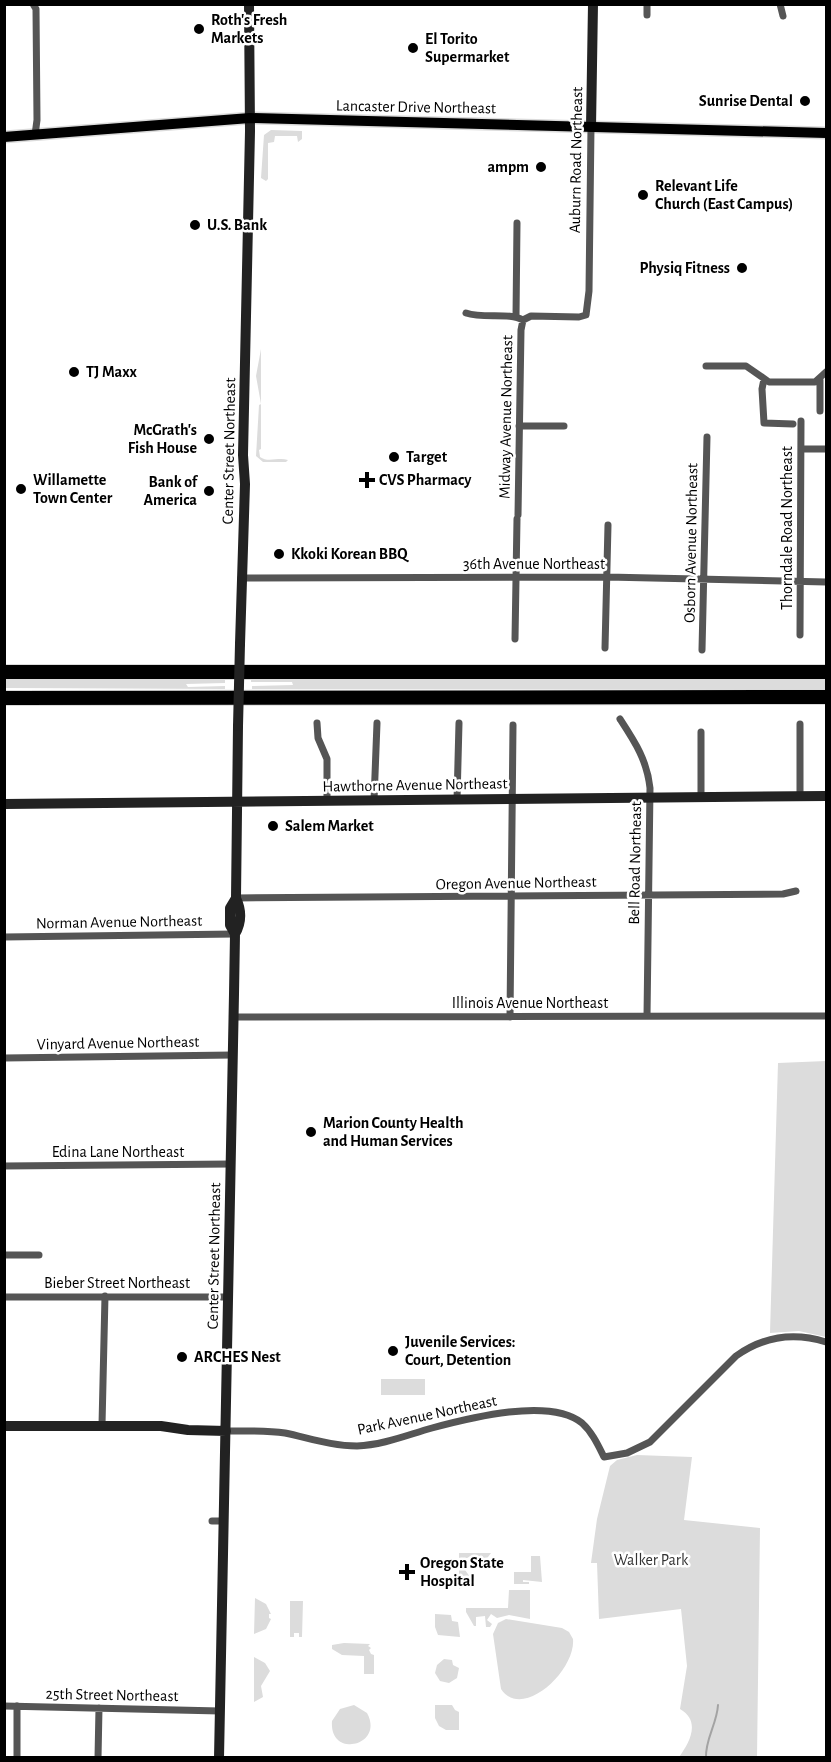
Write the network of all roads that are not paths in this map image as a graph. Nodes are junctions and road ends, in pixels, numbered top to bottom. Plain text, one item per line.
1 (249, 4) edge
2 (593, 4) edge
3 (647, 4) edge
4 (780, 4) edge
5 (34, 5) edge
6 (647, 15) dead end
7 (783, 16) dead end
8 (250, 118) junction
9 (591, 127) junction
10 (826, 133) edge
11 (35, 135) junction
12 (4, 137) edge
13 (517, 224) dead end
14 (466, 313) dead end
15 (520, 318) junction
16 (706, 366) dead end
17 (826, 372) edge
18 (764, 379) junction
19 (820, 380) junction
20 (820, 411) dead end
21 (801, 421) dead end
22 (793, 424) dead end
23 (519, 426) junction
24 (564, 426) dead end
25 (707, 437) dead end
26 (801, 449) junction
27 (826, 449) edge
28 (608, 525) dead end
29 (516, 577) junction
30 (607, 577) junction
31 (241, 578) junction
32 (704, 580) junction
33 (826, 582) edge
34 (801, 583) junction
35 (800, 636) dead end
36 (515, 639) dead end
37 (605, 648) dead end
38 (702, 650) dead end
39 (4, 672) edge
40 (826, 672) edge
41 (4, 698) edge
42 (826, 698) edge
43 (620, 719) dead end
44 (317, 723) dead end
45 (377, 723) dead end
46 (459, 723) dead end
47 (800, 724) dead end
48 (513, 725) dead end
49 (701, 732) dead end
50 (800, 796) junction
51 (826, 796) edge
52 (701, 797) junction
53 (651, 798) junction
54 (512, 799) junction
55 (458, 800) junction
56 (327, 801) junction
57 (374, 801) junction
58 (237, 803) junction
59 (4, 804) edge
60 (796, 891) dead end
61 (647, 895) junction
62 (511, 897) junction
63 (236, 898) junction
64 (235, 934) junction
65 (4, 937) edge
66 (647, 1016) junction
67 (826, 1016) edge
68 (234, 1017) junction
69 (510, 1017) junction
70 (233, 1055) junction
71 (4, 1058) edge
72 (231, 1164) junction
73 (4, 1166) edge
74 (4, 1255) edge
75 (39, 1255) dead end
76 (105, 1296) junction
77 (4, 1297) edge
78 (229, 1298) junction
79 (826, 1342) edge
80 (102, 1425) junction
81 (4, 1426) edge
82 (226, 1431) junction
83 (212, 1521) dead end
84 (224, 1521) junction
85 (4, 1706) edge
86 (17, 1706) junction
87 (99, 1708) junction
88 (220, 1711) junction
89 (17, 1758) edge
90 (98, 1758) edge
91 (219, 1758) edge

1 - 8 main road, Center Street Northeast
2 - 9 main road, Auburn Road Northeast
3 - 6 street
4 - 7 street
5 - 11 street
8 - 9 main road, Lancaster Drive Northeast
8 - 11 main road, Lancaster Drive Northeast
8 - 31 main road, Center Street Northeast
9 - 10 main road, Lancaster Drive Northeast
9 - 15 street, Auburn Road Northeast
11 - 12 main road, Lancaster Drive Northeast
13 - 15 street, Midway Avenue Northeast
14 - 15 street
15 - 23 street, Midway Avenue Northeast
16 - 18 street
17 - 19 street
18 - 19 street
18 - 22 street
19 - 20 street
21 - 26 street, Thorndale Road Northeast
23 - 24 street
23 - 29 street, Midway Avenue Northeast
25 - 32 street, Osborn Avenue Northeast
26 - 27 street
26 - 34 street, Thorndale Road Northeast
28 - 30 street
29 - 30 street, 36th Avenue Northeast
29 - 31 street, 36th Avenue Northeast
29 - 36 street, Midway Avenue Northeast
30 - 32 street, 36th Avenue Northeast
30 - 37 street
31 - 58 main road, Center Street Northeast, bridge
32 - 34 street, 36th Avenue Northeast
32 - 38 street, Osborn Avenue Northeast
33 - 34 street, 36th Avenue Northeast
34 - 35 street, Thorndale Road Northeast
39 - 40 highway
41 - 42 highway
43 - 53 street, Bell Road Northeast
44 - 56 street
45 - 57 street
46 - 55 street
47 - 50 street
48 - 54 street
49 - 52 street
50 - 51 main road, Hawthorne Avenue Northeast
50 - 52 main road, Hawthorne Avenue Northeast
52 - 53 main road, Hawthorne Avenue Northeast
53 - 54 main road, Hawthorne Avenue Northeast
53 - 61 street, Bell Road Northeast
54 - 55 main road, Hawthorne Avenue Northeast
54 - 62 street
55 - 57 main road, Hawthorne Avenue Northeast
56 - 57 main road, Hawthorne Avenue Northeast
56 - 58 main road, Hawthorne Avenue Northeast
58 - 59 main road, Hawthorne Avenue Northeast
58 - 63 main road, Center Street Northeast
60 - 61 street, Oregon Avenue Northeast
61 - 62 street, Oregon Avenue Northeast
61 - 66 street, Bell Road Northeast
62 - 63 street, Oregon Avenue Northeast
62 - 69 street
63 - 64 main road, Center Street Northeast
64 - 65 street, Norman Avenue Northeast
64 - 68 main road, Center Street Northeast
66 - 67 street, Illinois Avenue Northeast
66 - 69 street, Illinois Avenue Northeast
68 - 69 street, Illinois Avenue Northeast
68 - 70 main road, Center Street Northeast
70 - 71 street, Vinyard Avenue Northeast
70 - 72 main road, Center Street Northeast
72 - 73 street, Edina Lane Northeast
72 - 78 main road, Center Street Northeast
74 - 75 street
76 - 77 street, Bieber Street Northeast
76 - 78 street, Bieber Street Northeast
76 - 80 street
78 - 82 main road, Center Street Northeast
79 - 82 street, Park Avenue Northeast
80 - 81 main road, Park Avenue Northeast
80 - 82 main road, Park Avenue Northeast
82 - 84 main road, Center Street Northeast
83 - 84 street
84 - 88 main road, Center Street Northeast
85 - 86 street, 25th Street Northeast
86 - 87 street, 25th Street Northeast
86 - 89 street
87 - 88 street, 25th Street Northeast
87 - 90 street
88 - 91 main road, Center Street Northeast

